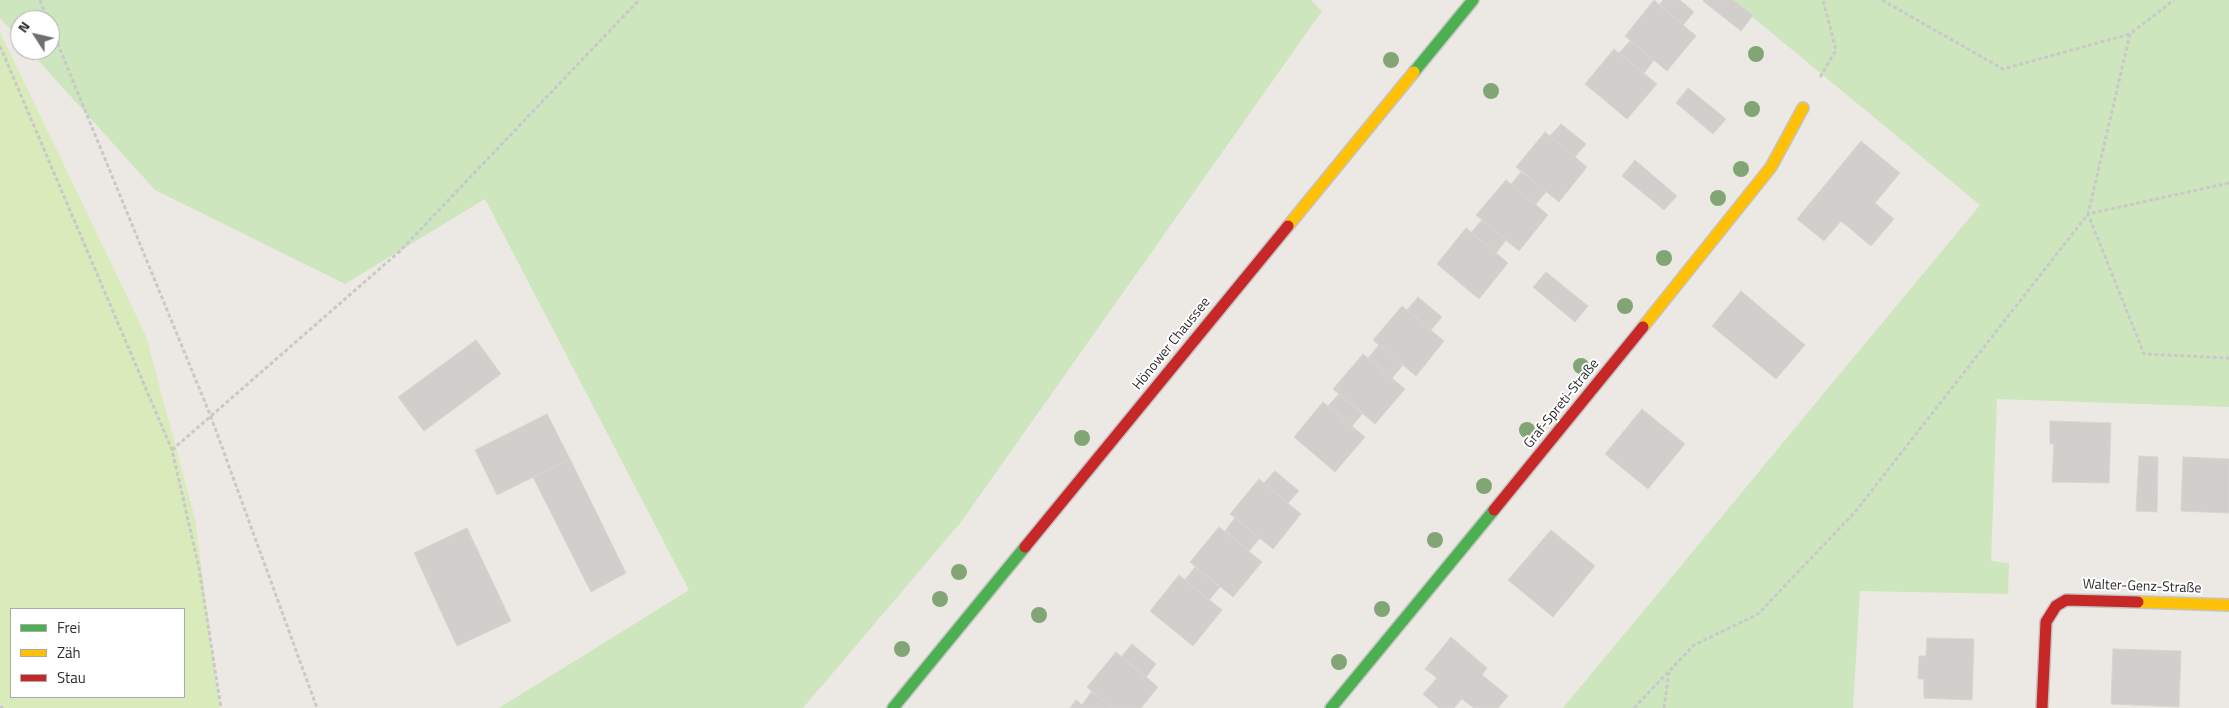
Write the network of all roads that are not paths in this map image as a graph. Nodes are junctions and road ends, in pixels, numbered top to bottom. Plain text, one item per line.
1 (1474, 0) edge
2 (1803, 108) road end
3 (2229, 605) edge
4 (893, 708) edge
5 (1331, 708) edge
6 (2042, 708) edge

1 - 4 street, Hönower Chaussee
2 - 5 street, Graf-Spreti-Straße
3 - 6 street, Walter-Genz-Straße

